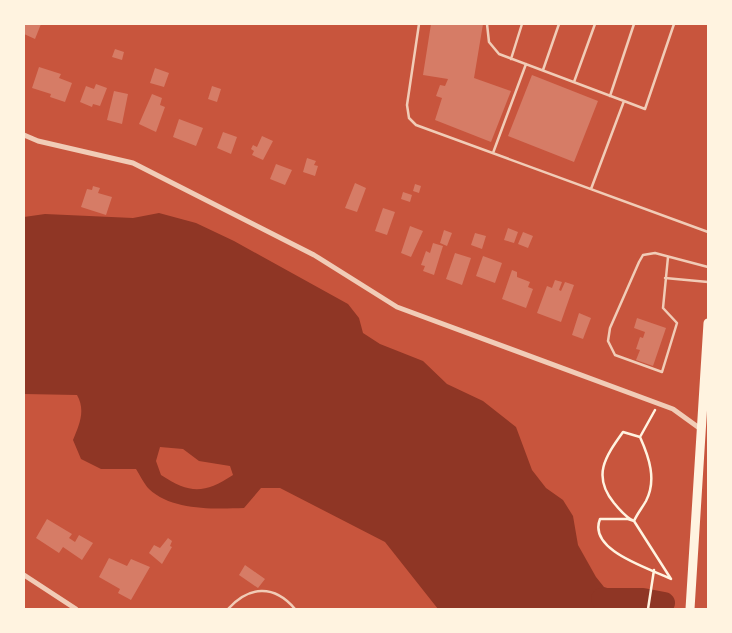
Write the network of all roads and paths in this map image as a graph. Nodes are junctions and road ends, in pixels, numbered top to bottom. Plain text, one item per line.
1 (419, 24) edge
2 (487, 24) edge
3 (522, 24) edge
4 (559, 24) edge
5 (595, 24) edge
6 (634, 24) edge
7 (674, 24) edge
8 (511, 58) junction
9 (526, 64) junction
10 (543, 70) junction
11 (574, 82) junction
12 (610, 96) junction
13 (624, 101) junction
14 (24, 135) edge
15 (493, 153) junction
16 (591, 189) junction
17 (708, 232) edge
18 (668, 258) junction
19 (708, 267) edge
20 (665, 278) junction
21 (708, 282) edge
22 (708, 325) edge
23 (657, 403) junction
24 (702, 430) junction
25 (640, 437) junction
26 (628, 519) junction
27 (634, 521) junction
28 (654, 570) junction
29 (24, 575) edge
30 (76, 609) edge
31 (228, 609) edge
32 (295, 609) edge
33 (648, 609) edge
34 (690, 609) edge

1 - 15 lane
2 - 8 lane
3 - 8 lane
4 - 10 lane
5 - 11 lane
6 - 12 lane
7 - 13 lane
8 - 9 lane
9 - 10 lane
9 - 15 lane
10 - 11 lane
11 - 12 lane
12 - 13 lane
13 - 16 lane
14 - 23 street
15 - 16 lane
16 - 17 lane
18 - 19 lane
18 - 20 lane
18 - 20 lane
20 - 21 lane
22 - 24 main road
23 - 24 street
23 - 25 path
24 - 34 main road
25 - 26 path
25 - 27 path
26 - 27 path
26 - 28 path
27 - 28 path
28 - 33 path
29 - 30 street
31 - 32 lane

